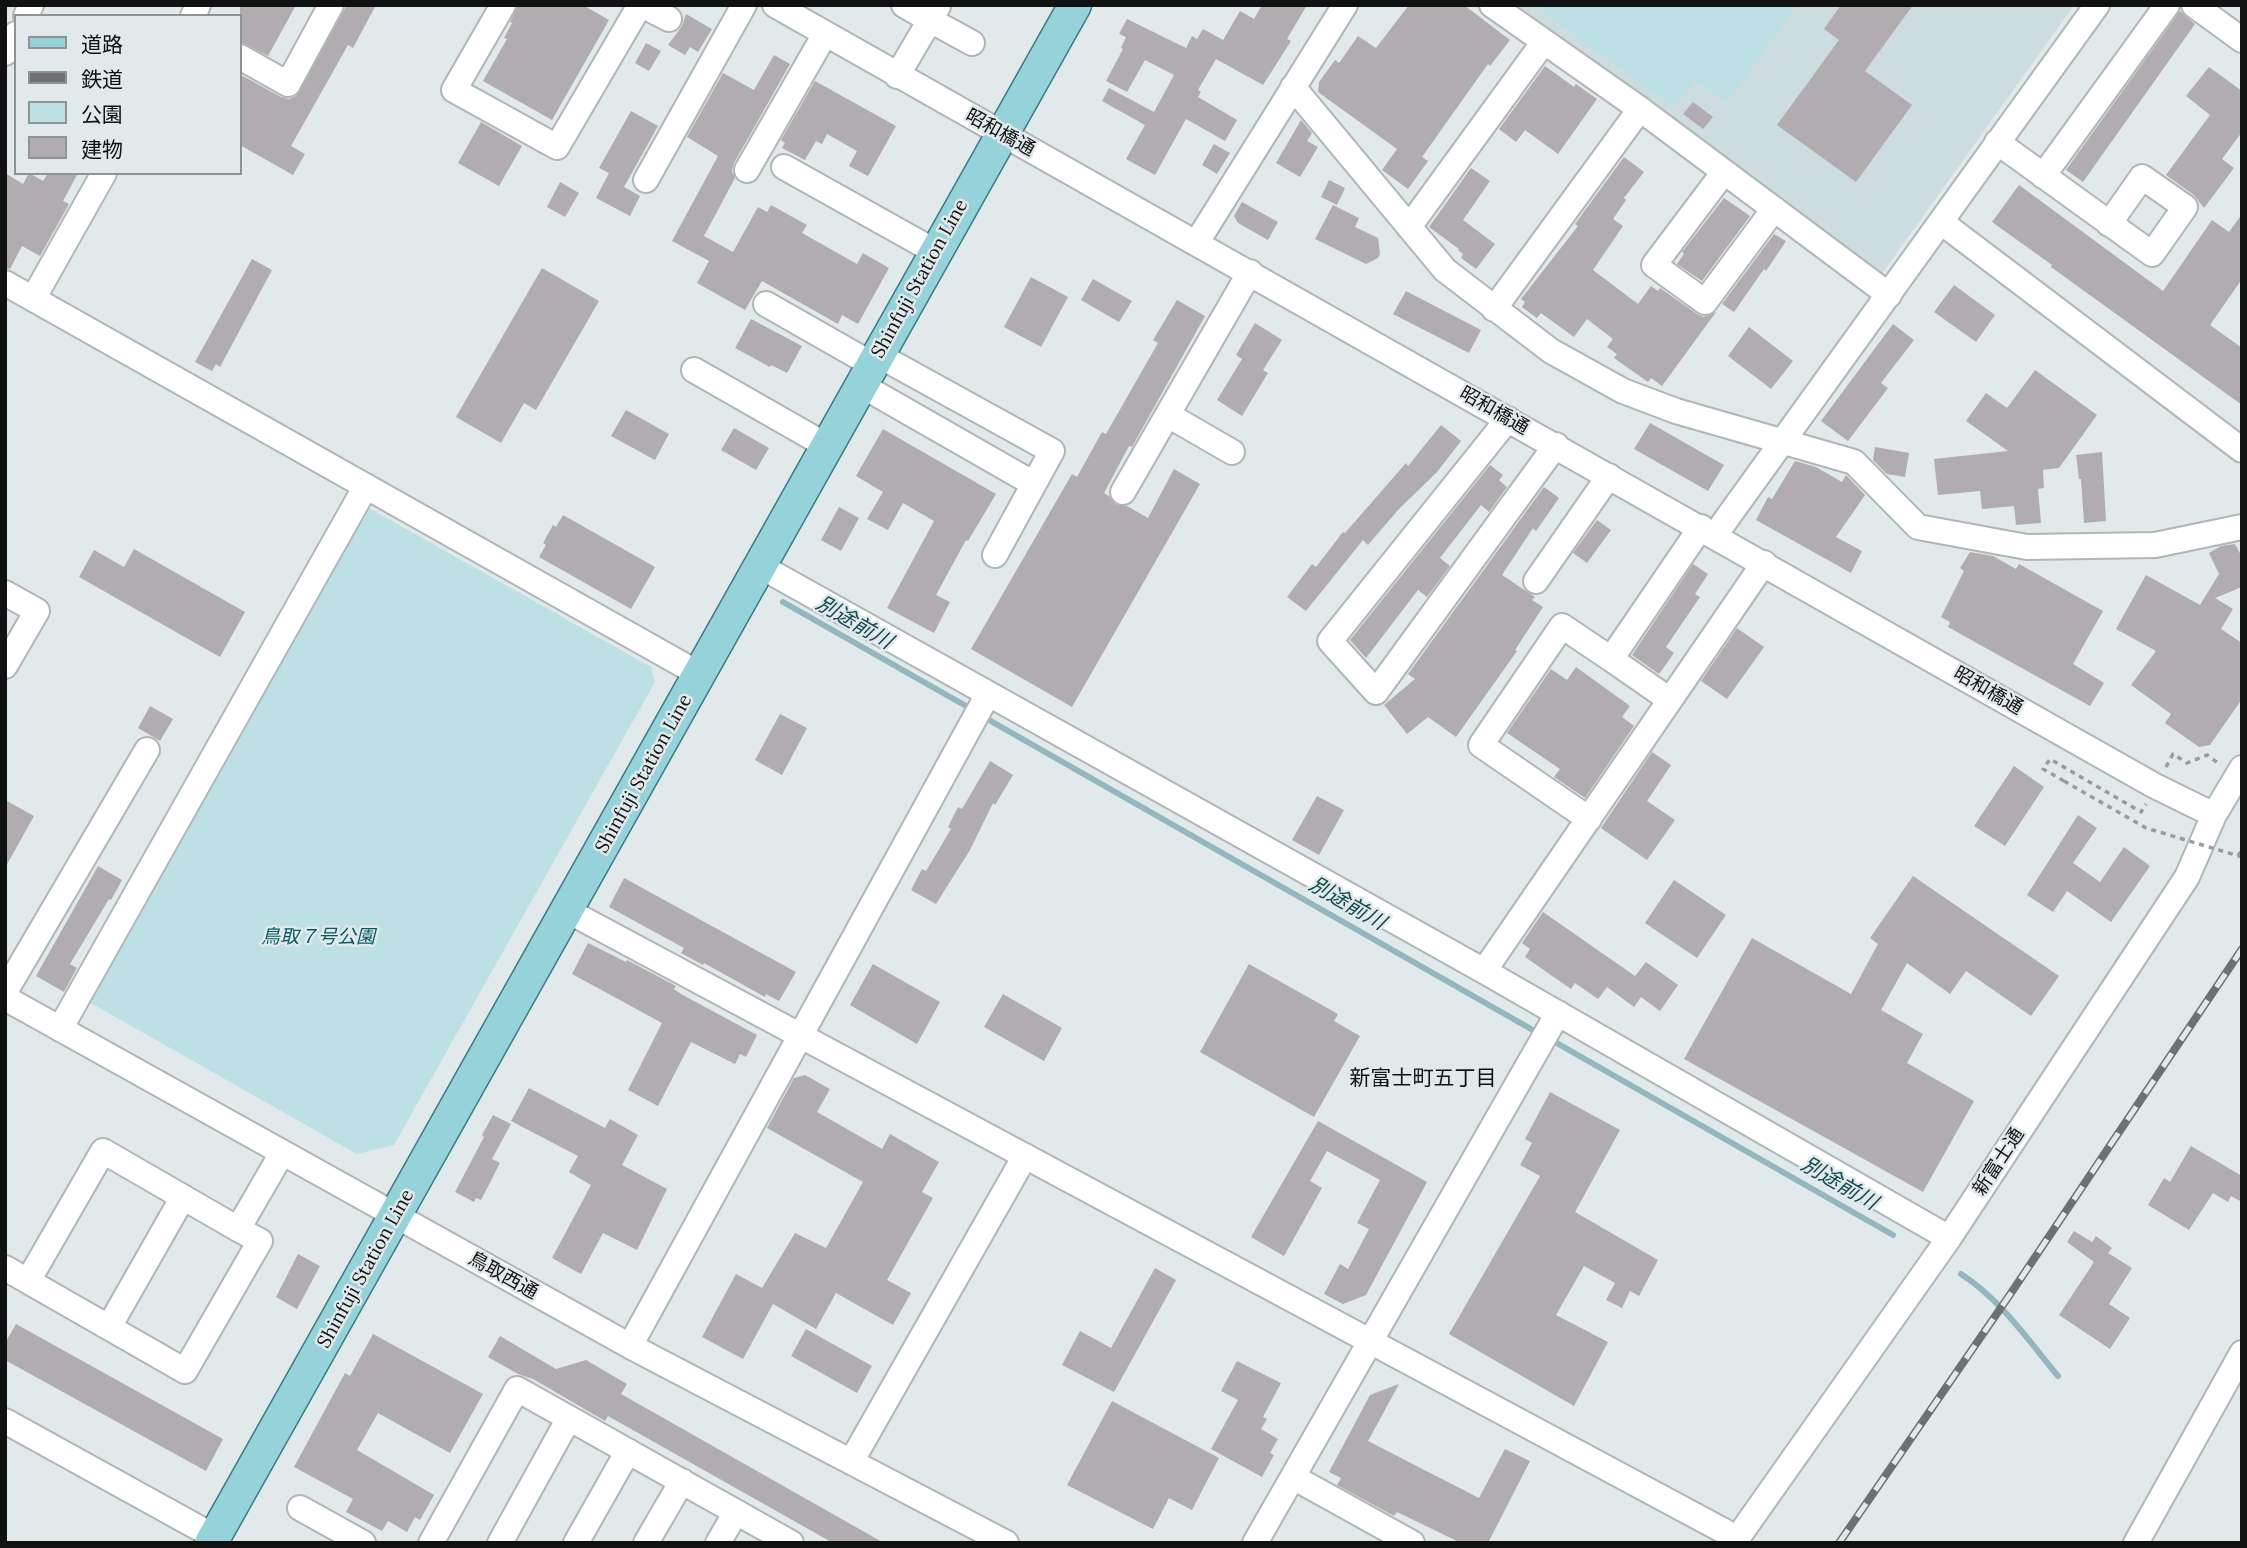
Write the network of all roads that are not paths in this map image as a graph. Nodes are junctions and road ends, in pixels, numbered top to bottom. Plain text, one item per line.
1 (331, 5) edge
2 (503, 5) edge
3 (641, 5) edge
4 (744, 5) edge
5 (775, 5) edge
6 (904, 5) edge
7 (1075, 5) edge
8 (1345, 5) edge
9 (1492, 5) edge
10 (2097, 5) edge
11 (2167, 5) edge
12 (2194, 5) edge
13 (934, 13) edge
14 (669, 19) dead end
15 (825, 34) junction
16 (14, 37) edge
17 (2242, 40) edge
18 (972, 43) dead end
19 (1543, 43) junction
20 (5, 53) edge
21 (242, 58) edge
22 (897, 75) junction
23 (1293, 87) junction
24 (1640, 109) junction
25 (1002, 134) junction
26 (1997, 142) junction
27 (784, 167) dead end
28 (747, 170) dead end
29 (1724, 172) junction
30 (103, 175) edge
31 (2043, 176) junction
32 (646, 180) dead end
33 (1773, 209) junction
34 (1941, 222) junction
35 (2109, 223) dead end
36 (1409, 227) junction
37 (1196, 242) junction
38 (936, 252) junction
39 (1250, 272) junction
40 (5, 284) edge
41 (1889, 295) junction
42 (33, 299) junction
43 (766, 304) dead end
44 (1494, 309) junction
45 (871, 368) junction
46 (694, 370) dead end
47 (1168, 415) junction
48 (1508, 419) junction
49 (1783, 442) junction
50 (827, 446) junction
51 (1556, 446) junction
52 (2242, 450) edge
53 (1233, 452) dead end
54 (1609, 476) junction
55 (1034, 484) junction
56 (366, 486) junction
57 (1123, 492) dead end
58 (2242, 527) edge
59 (1708, 531) junction
60 (996, 555) dead end
61 (1764, 563) junction
62 (760, 566) junction
63 (1536, 581) dead end
64 (5, 593) edge
65 (1611, 659) junction
66 (5, 666) edge
67 (699, 674) junction
68 (988, 694) junction
69 (1670, 700) junction
70 (147, 750) dead end
71 (2242, 768) edge
72 (2214, 815) junction
73 (1589, 819) junction
74 (568, 911) junction
75 (1484, 971) junction
76 (5, 992) edge
77 (5, 998) edge
78 (1558, 1013) junction
79 (60, 1029) junction
80 (800, 1036) junction
81 (282, 1153) junction
82 (1025, 1157) junction
83 (183, 1197) junction
84 (395, 1216) junction
85 (238, 1229) junction
86 (1949, 1238) junction
87 (5, 1268) edge
88 (28, 1281) junction
89 (109, 1327) junction
90 (1371, 1342) junction
91 (630, 1346) junction
92 (2242, 1353) edge
93 (569, 1418) junction
94 (5, 1421) edge
95 (628, 1451) junction
96 (851, 1462) junction
97 (1293, 1477) junction
98 (682, 1481) junction
99 (300, 1507) dead end
100 (736, 1512) junction
101 (213, 1540) edge
102 (1735, 1540) edge
103 (363, 1543) edge
104 (431, 1543) edge
105 (500, 1543) edge
106 (576, 1543) edge
107 (646, 1543) edge
108 (718, 1543) edge
109 (791, 1543) edge
110 (1006, 1543) edge
111 (1255, 1543) edge
112 (1412, 1543) edge
113 (2136, 1543) edge

1 - 21 street
2 - 3 street
3 - 14 street
4 - 32 street
5 - 15 street, 昭和橋通
6 - 13 street
7 - 25 main road, Shinfuji Station Line
8 - 23 street
9 - 19 street
10 - 26 street
11 - 31 street
12 - 17 street
13 - 18 street
13 - 22 street
15 - 22 street, 昭和橋通
15 - 28 street
16 - 20 street
19 - 24 street
19 - 36 street
22 - 25 street, 昭和橋通
23 - 36 street
23 - 37 street
24 - 29 street
24 - 44 street
25 - 37 street, 昭和橋通
25 - 38 main road, Shinfuji Station Line
26 - 31 street
26 - 34 street
27 - 38 street
29 - 33 street
29 - 33 street
30 - 42 street
31 - 35 street
33 - 41 street
34 - 41 street
34 - 52 street
36 - 44 street
37 - 39 street, 昭和橋通
38 - 45 main road, Shinfuji Station Line
39 - 47 street
39 - 48 street, 昭和橋通
40 - 42 street
41 - 49 street
42 - 56 street
43 - 45 street
44 - 49 street
45 - 50 main road, Shinfuji Station Line
45 - 55 street
45 - 55 street
46 - 50 street
47 - 53 street
47 - 57 street
48 - 51 street, 昭和橋通
48 - 51 street
49 - 58 street
49 - 59 street
50 - 62 main road, Shinfuji Station Line
51 - 54 street, 昭和橋通
54 - 59 street, 昭和橋通
54 - 63 street
55 - 60 street
56 - 67 street
56 - 79 street
59 - 61 street, 昭和橋通
59 - 65 street
61 - 69 street
61 - 72 street, 昭和橋通
62 - 67 main road, Shinfuji Station Line
62 - 68 street
64 - 66 street
65 - 69 street
65 - 73 street
67 - 74 main road, Shinfuji Station Line
68 - 75 street
68 - 80 street
69 - 73 street
70 - 76 street
71 - 72 street, 新富士通
72 - 86 street, 新富士通
73 - 75 street
74 - 80 street
74 - 84 main road, Shinfuji Station Line
75 - 78 street
77 - 79 street, 鳥取西通
78 - 86 street
78 - 90 street
79 - 81 street, 鳥取西通
80 - 82 street
80 - 91 street
81 - 84 street, 鳥取西通
81 - 85 street
82 - 90 street
82 - 96 street
83 - 85 street
83 - 88 street
83 - 89 street
84 - 91 street, 鳥取西通
84 - 101 main road, Shinfuji Station Line
85 - 89 street
86 - 102 street, 新富士通
87 - 88 street
88 - 89 street
90 - 97 street
90 - 102 street
91 - 96 street, 鳥取西通
92 - 113 street
93 - 95 street
93 - 104 street
93 - 105 street
94 - 101 street
95 - 98 street
95 - 106 street
96 - 110 street, 鳥取西通
97 - 111 street
97 - 112 street
98 - 100 street
98 - 107 street
99 - 103 street
100 - 108 street
100 - 109 street

